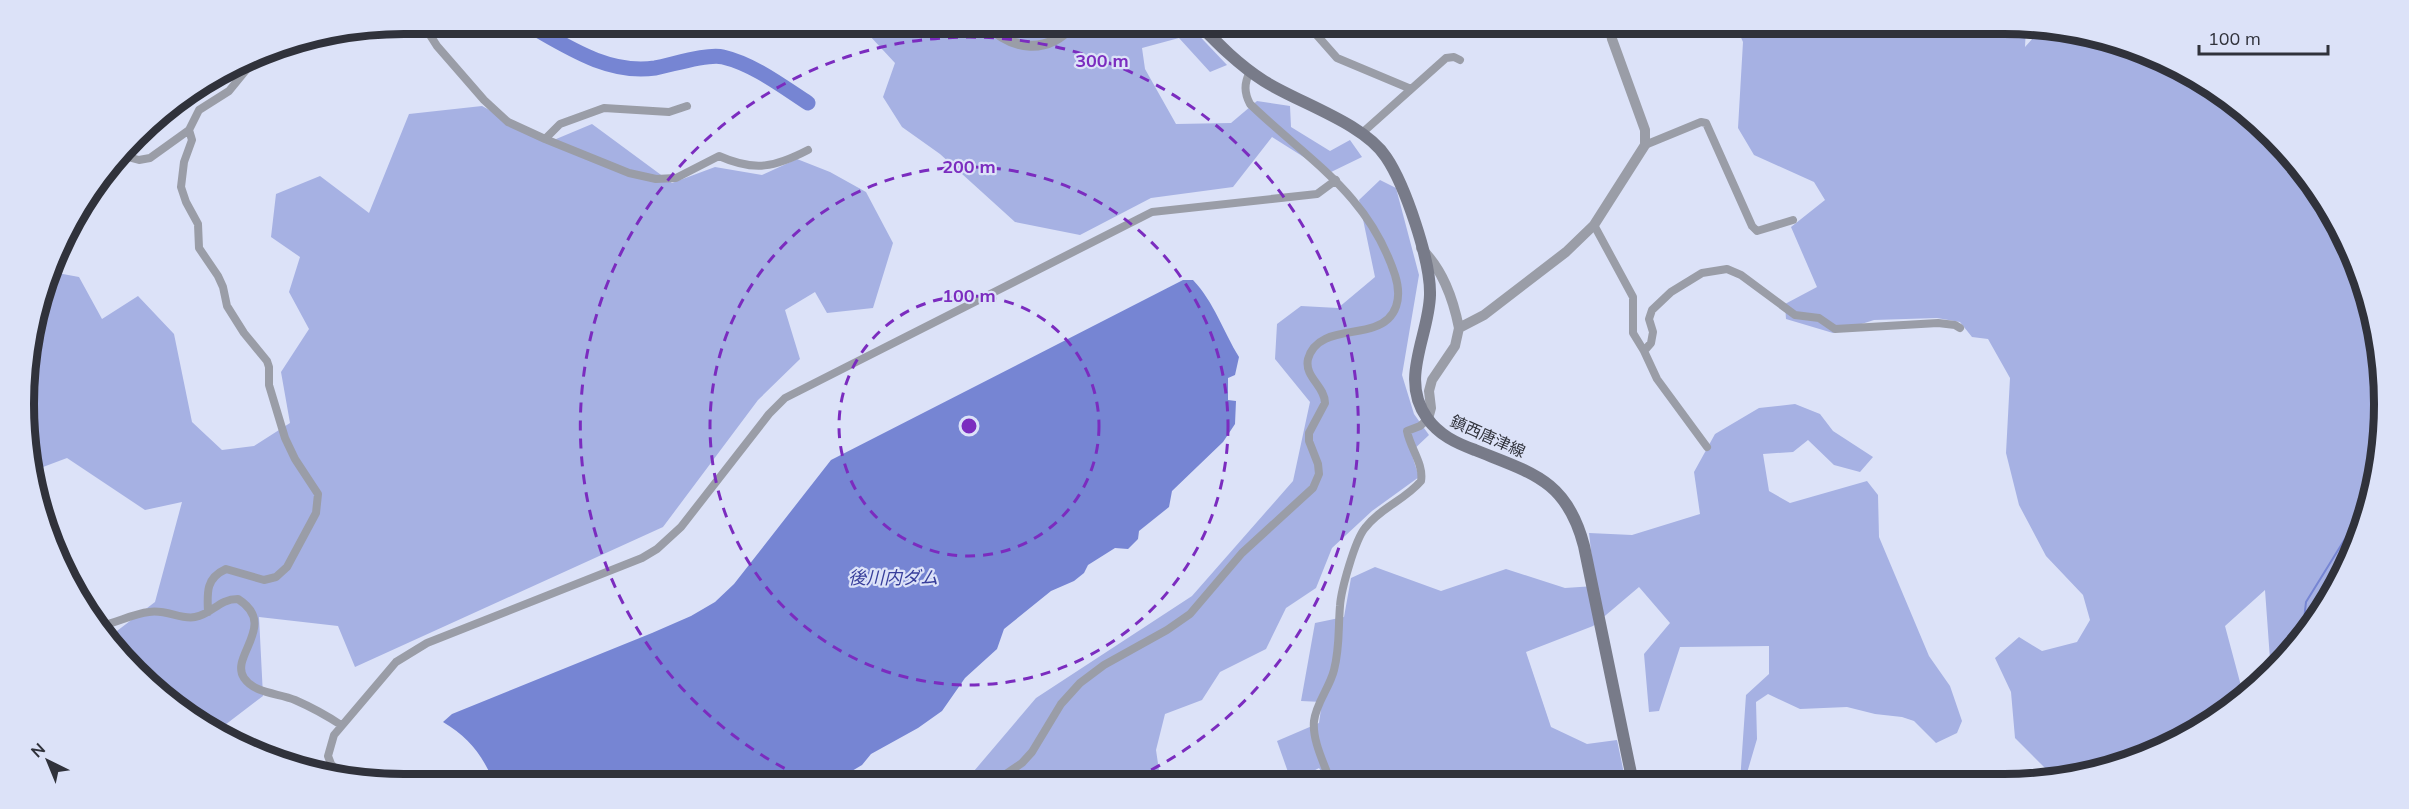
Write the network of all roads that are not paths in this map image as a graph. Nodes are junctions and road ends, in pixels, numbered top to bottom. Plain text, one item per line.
1 (430, 35) edge
2 (997, 35) edge
3 (1062, 35) edge
4 (1210, 35) edge
5 (1317, 35) edge
6 (1611, 35) edge
7 (1460, 60) dead end
8 (245, 71) edge
9 (1250, 71) junction
10 (1411, 89) junction
11 (683, 108) dead end
12 (189, 130) junction
13 (1362, 133) junction
14 (545, 139) junction
15 (1645, 145) junction
16 (808, 150) dead end
17 (129, 157) edge
18 (1336, 180) junction
19 (1793, 220) dead end
20 (1594, 225) junction
21 (1421, 247) junction
22 (1459, 328) junction
23 (1960, 328) dead end
24 (1644, 351) junction
25 (1428, 419) junction
26 (1707, 447) dead end
27 (208, 612) junction
28 (106, 624) edge
29 (340, 725) junction
30 (333, 767) edge
31 (1006, 774) edge
32 (1328, 774) edge
33 (1631, 774) edge

1 - 14 street
2 - 3 street
4 - 9 main road, 鎮西唐津線
5 - 10 street
6 - 15 street
7 - 10 street
8 - 12 street
9 - 13 main road, 鎮西唐津線
9 - 18 street
10 - 13 street
11 - 14 street
12 - 17 street
12 - 27 street
13 - 21 main road, 鎮西唐津線
14 - 16 street
15 - 19 street
15 - 20 street
18 - 29 street
18 - 31 street
20 - 22 street
20 - 24 street
21 - 22 street
21 - 25 main road, 鎮西唐津線
22 - 25 street
23 - 24 street
24 - 26 street
25 - 32 street
25 - 33 main road, 鎮西唐津線
27 - 28 street
27 - 29 street
29 - 30 street

